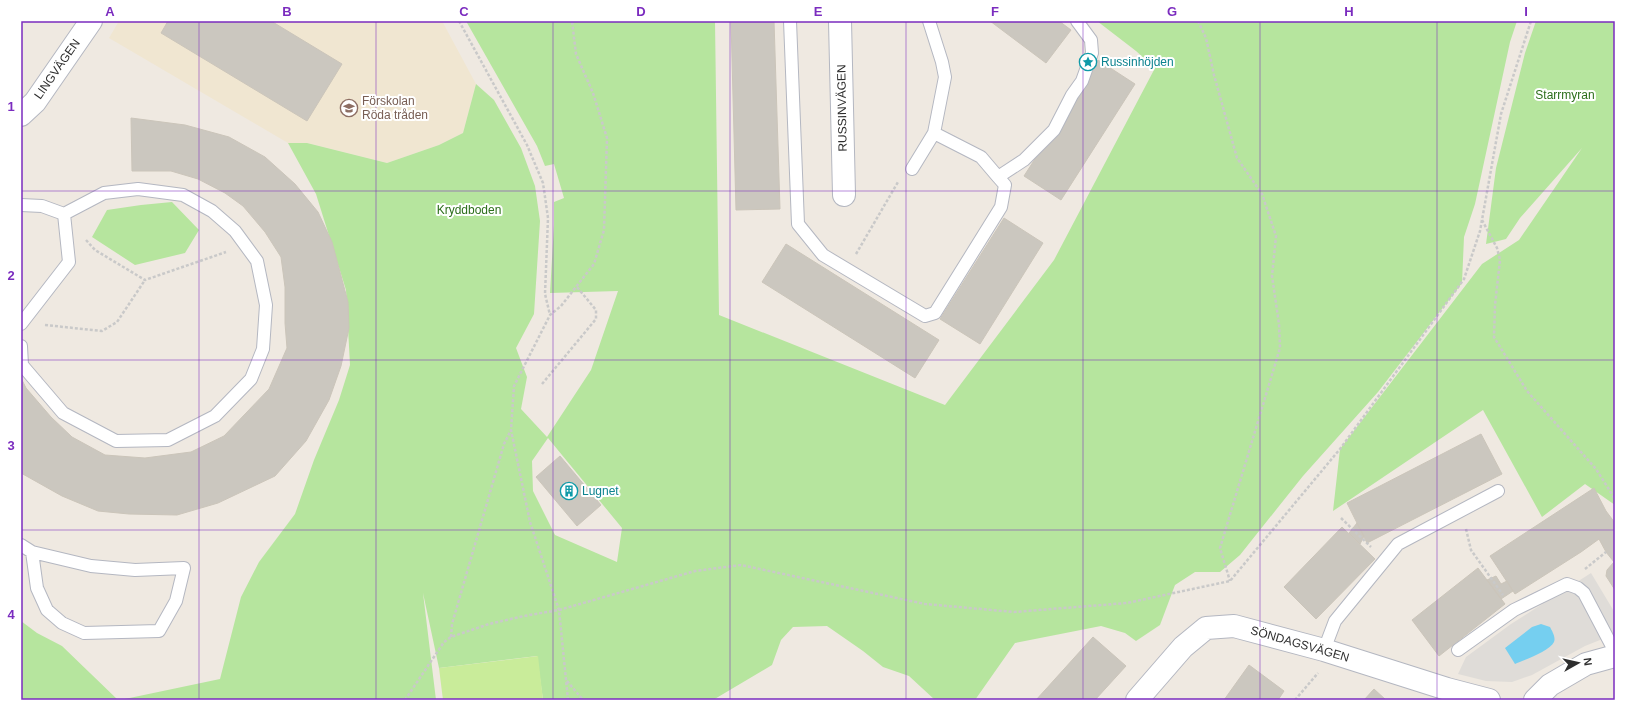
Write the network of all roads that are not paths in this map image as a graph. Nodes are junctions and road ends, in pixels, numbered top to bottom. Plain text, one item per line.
1 (91, 21) edge
2 (790, 21) edge
3 (840, 21) edge
4 (929, 21) edge
5 (1077, 21) edge
6 (21, 115) edge
7 (934, 133) junction
8 (912, 169) road end
9 (998, 177) junction
10 (844, 195) dead end
11 (21, 205) edge
12 (64, 214) junction
13 (22, 323) edge
14 (21, 346) edge
15 (1498, 491) dead end
16 (21, 545) edge
17 (32, 552) junction
18 (1324, 650) junction
19 (1458, 650) dead end
20 (1615, 652) edge
21 (1615, 656) edge
22 (1136, 700) edge
23 (1490, 700) edge
24 (1535, 700) edge

1 - 6 street, LINGVÄGEN
2 - 9 lane
3 - 10 street, RUSSINVÄGEN
4 - 7 lane
5 - 9 lane
7 - 8 lane
7 - 9 lane
11 - 12 lane
12 - 13 lane
12 - 14 lane
15 - 18 lane
16 - 17 lane
17 - 17 lane
18 - 22 street, SÖNDAGSVÄGEN
18 - 23 street, SÖNDAGSVÄGEN
19 - 20 lane
21 - 24 street

